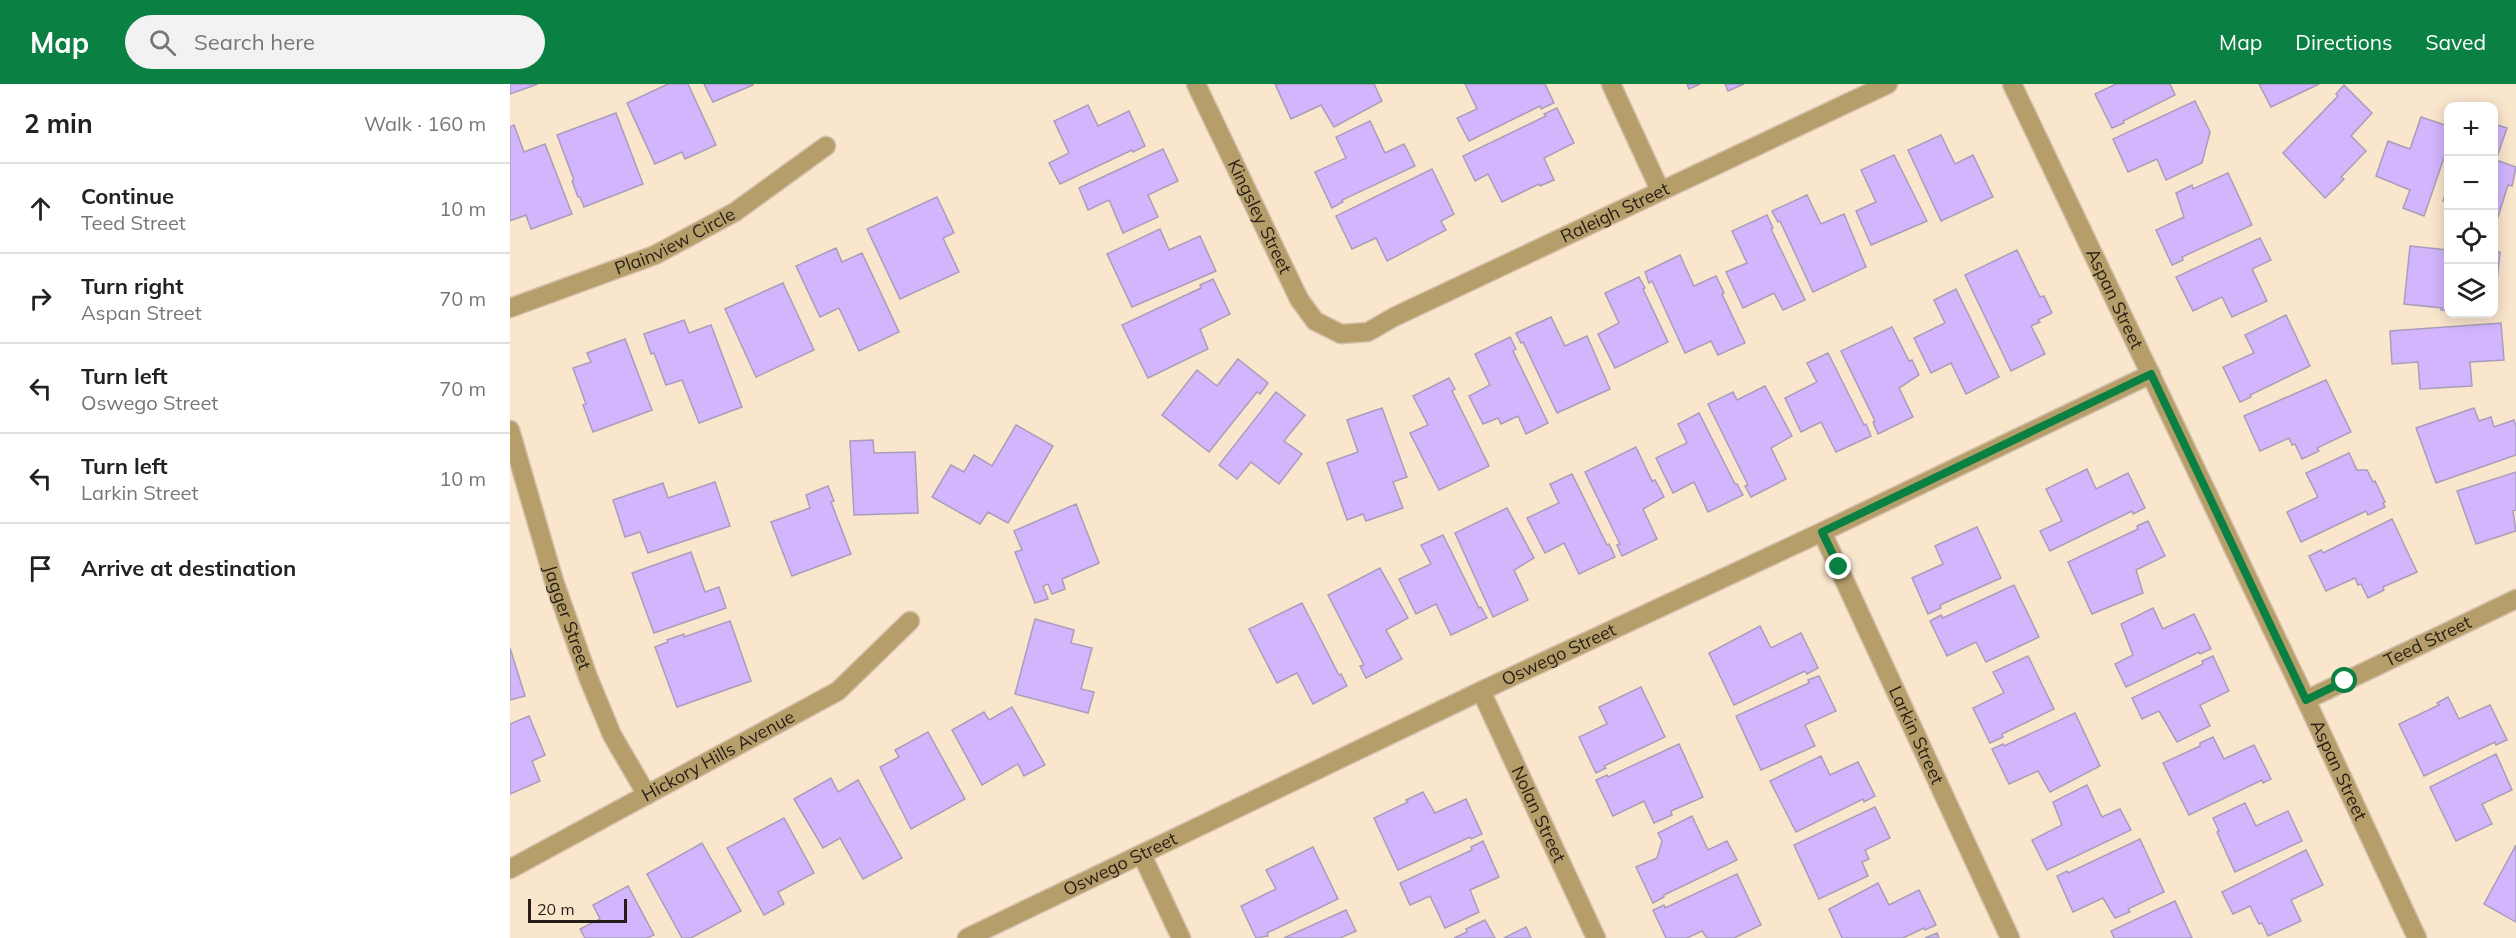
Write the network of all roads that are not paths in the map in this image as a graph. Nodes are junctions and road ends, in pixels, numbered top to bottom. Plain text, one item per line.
1 (1196, 84) edge
2 (1611, 84) edge
3 (1888, 84) edge
4 (2012, 84) edge
5 (826, 146) dead end
6 (1660, 190) junction
7 (510, 308) edge
8 (1341, 334) joint
9 (2151, 374) junction
10 (510, 430) edge
11 (1822, 532) junction
12 (2516, 599) edge
13 (910, 621) dead end
14 (1481, 691) junction
15 (2306, 700) junction
16 (647, 795) junction
17 (1142, 855) junction
18 (510, 869) edge
19 (967, 938) edge
20 (1181, 938) edge
21 (1596, 938) edge
22 (2010, 938) edge
23 (2417, 938) edge

1 - 8 street, Kingsley Street
2 - 6 street
3 - 6 street, Raleigh Street
4 - 9 street, Aspan Street
5 - 7 street, Plainview Circle
6 - 8 street, Raleigh Street
9 - 11 street, Oswego Street
9 - 15 street, Aspan Street
10 - 16 street, Jagger Street
11 - 14 street, Oswego Street
11 - 22 street, Larkin Street
12 - 15 street, Teed Street
13 - 16 street, Hickory Hills Avenue
14 - 17 street, Oswego Street
14 - 21 street, Nolan Street
15 - 23 street, Aspan Street
16 - 18 street, Hickory Hills Avenue
17 - 19 street, Oswego Street
17 - 20 street

